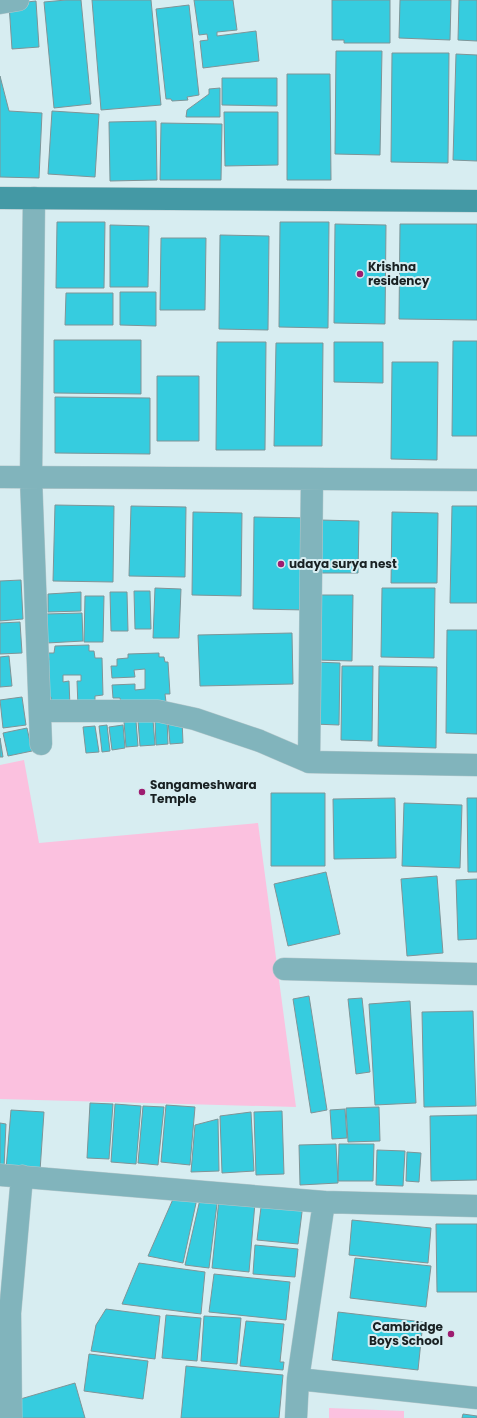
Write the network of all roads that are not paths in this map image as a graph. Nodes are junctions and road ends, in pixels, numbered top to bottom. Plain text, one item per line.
1 (18, 0) edge
2 (0, 3) edge
3 (0, 198) edge
4 (34, 198) junction
5 (477, 201) edge
6 (0, 477) edge
7 (31, 478) junction
8 (312, 479) junction
9 (477, 480) edge
10 (40, 711) junction
11 (41, 744) dead end
12 (309, 762) junction
13 (477, 765) edge
14 (284, 969) dead end
15 (477, 974) edge
16 (0, 1175) edge
17 (22, 1176) junction
18 (324, 1202) junction
19 (477, 1206) edge
20 (298, 1379) junction
21 (477, 1398) edge
22 (11, 1418) edge
23 (296, 1418) edge

1 - 2 street
3 - 4 street
4 - 5 street
4 - 7 street
6 - 7 street
7 - 8 street
7 - 10 street
8 - 9 street
8 - 12 street
10 - 11 street
10 - 12 street
12 - 13 street
14 - 15 street
16 - 17 street
17 - 18 street
17 - 22 street
18 - 19 street
18 - 20 street
20 - 21 street
20 - 23 street

